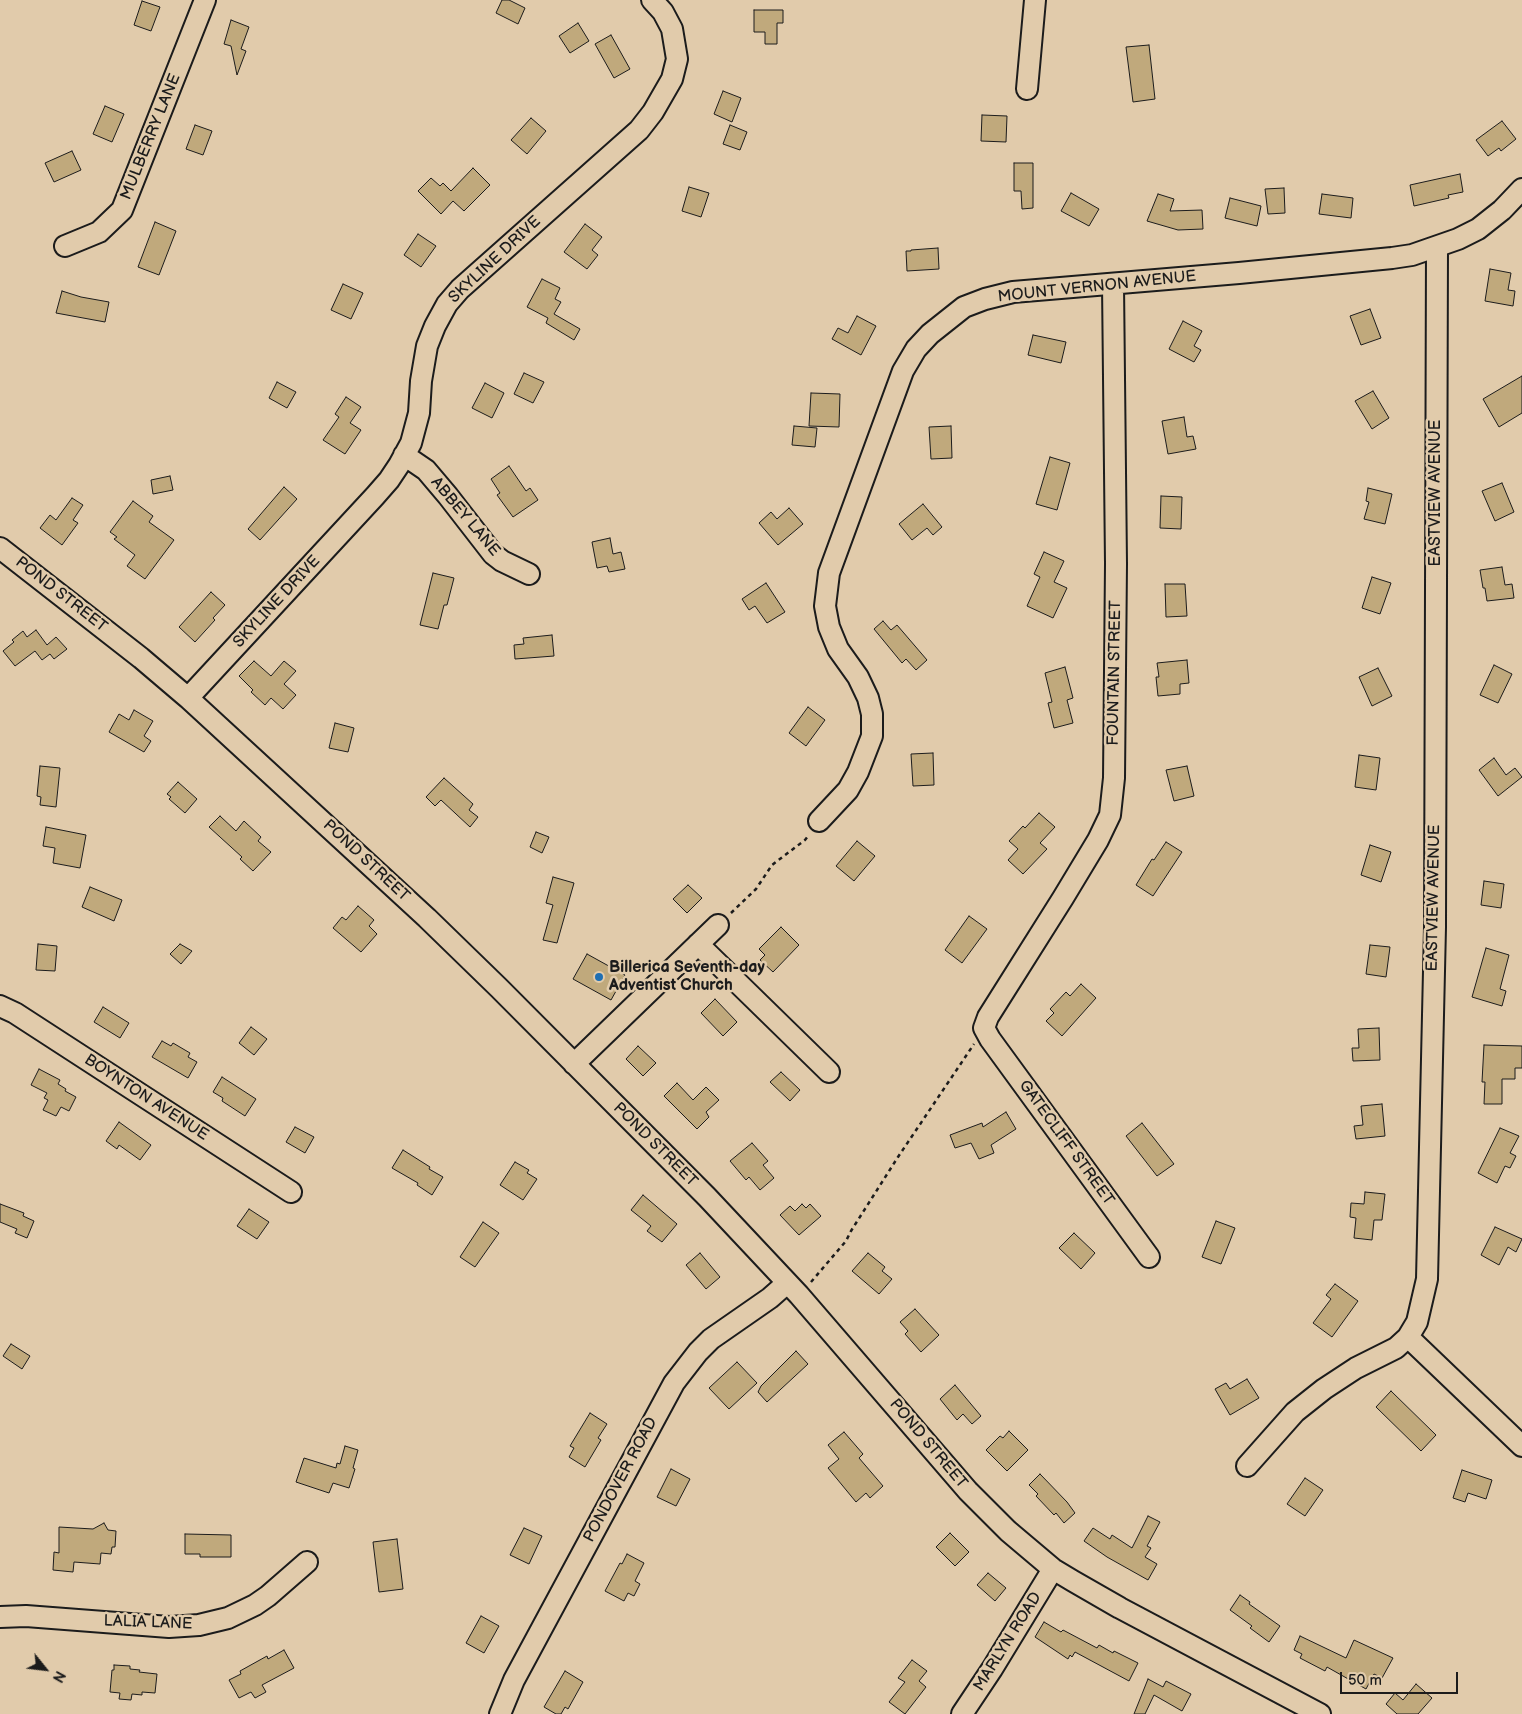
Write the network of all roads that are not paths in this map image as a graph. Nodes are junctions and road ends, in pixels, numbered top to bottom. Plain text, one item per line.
1 (205, 0) edge
2 (652, 0) edge
3 (1035, 0) edge
4 (1027, 89) dead end
5 (1522, 189) edge
6 (65, 246) dead end
7 (1437, 247) junction
8 (1113, 284) junction
9 (404, 454) junction
10 (0, 548) edge
11 (529, 574) dead end
12 (188, 698) junction
13 (819, 821) road end
14 (718, 925) road end
15 (698, 944) junction
16 (0, 1006) edge
17 (984, 1028) joint
18 (574, 1064) junction
19 (829, 1072) dead end
20 (291, 1192) dead end
21 (1149, 1257) dead end
22 (793, 1289) junction
23 (1408, 1337) junction
24 (1522, 1446) edge
25 (1247, 1466) dead end
26 (307, 1562) dead end
27 (1053, 1569) junction
28 (0, 1617) edge
29 (500, 1714) edge
30 (962, 1714) edge
31 (1320, 1714) edge

1 - 6 street, MULBERRY LANE
2 - 9 street, SKYLINE DRIVE
3 - 4 street
5 - 7 street, MOUNT VERNON AVENUE
7 - 8 street, MOUNT VERNON AVENUE
7 - 23 street, EASTVIEW AVENUE
8 - 13 street, MOUNT VERNON AVENUE
8 - 17 street, FOUNTAIN STREET
9 - 11 street, ABBEY LANE
9 - 12 street, SKYLINE DRIVE
10 - 12 street, POND STREET
12 - 18 street, POND STREET
14 - 15 street
15 - 18 street
15 - 19 street
16 - 20 street, BOYNTON AVENUE
17 - 21 street, GATECLIFF STREET
18 - 22 street, POND STREET
22 - 27 street, POND STREET
22 - 29 street, PONDOVER ROAD
23 - 24 street
23 - 25 street, EASTVIEW AVENUE
26 - 28 street, LALIA LANE
27 - 30 street, MARLYN ROAD
27 - 31 street, POND STREET

